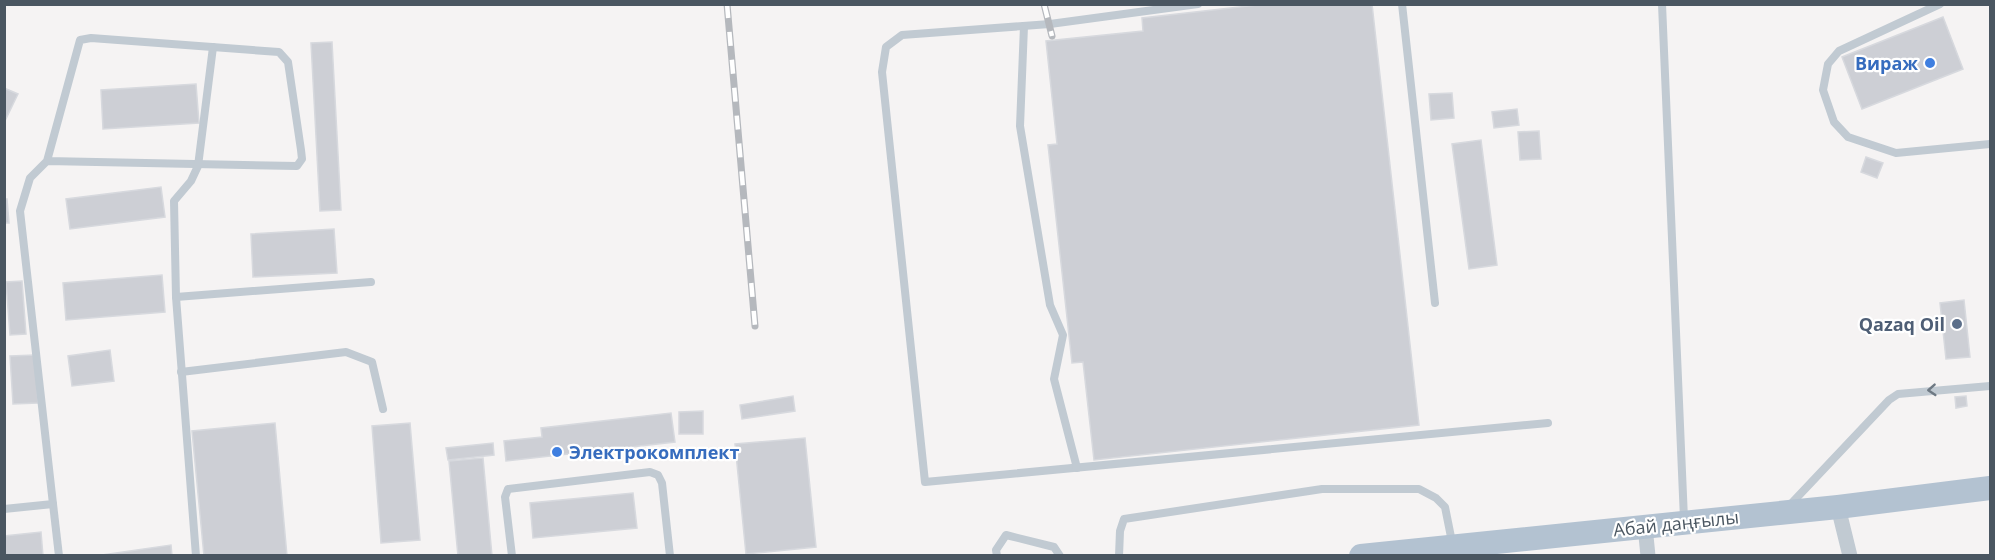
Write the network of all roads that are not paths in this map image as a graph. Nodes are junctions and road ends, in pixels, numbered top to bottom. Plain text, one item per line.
1 (1198, 4) edge
2 (1402, 4) edge
3 (1662, 4) edge
4 (1940, 4) edge
5 (1024, 26) junction
6 (213, 47) junction
7 (1990, 144) edge
8 (47, 161) junction
9 (198, 166) junction
10 (371, 282) dead end
11 (176, 297) junction
12 (1434, 303) dead end
13 (181, 372) junction
14 (1990, 386) edge
15 (383, 410) dead end
16 (1548, 423) dead end
17 (1077, 468) junction
18 (1990, 488) edge
19 (53, 504) junction
20 (1838, 507) junction
21 (4, 509) edge
22 (1784, 511) junction
23 (1684, 522) junction
24 (1645, 526) junction
25 (1453, 551) edge
26 (59, 555) edge
27 (196, 555) edge
28 (512, 555) edge
29 (670, 555) edge
30 (997, 555) edge
31 (1060, 555) edge
32 (1119, 555) edge
33 (1361, 555) edge
34 (1648, 555) edge
35 (1851, 555) edge

1 - 5 lane
2 - 12 lane
3 - 23 lane
4 - 7 lane
5 - 17 lane
5 - 17 lane
6 - 8 lane
6 - 9 lane
6 - 9 lane
8 - 9 lane
8 - 19 lane
9 - 11 lane
10 - 11 lane
11 - 13 lane
13 - 15 lane
13 - 27 lane
14 -> 22 lane
16 - 17 lane
18 - 20 main road, Абай даңғылы
19 - 21 lane
19 - 26 lane
20 - 22 main road, Абай даңғылы
20 - 35 street
22 - 23 main road, Абай даңғылы
23 - 24 main road, Абай даңғылы
24 - 25 main road, Абай даңғылы
24 - 34 street
25 - 32 lane
25 - 33 main road, Абай даңғылы
28 - 29 lane
30 - 31 lane

